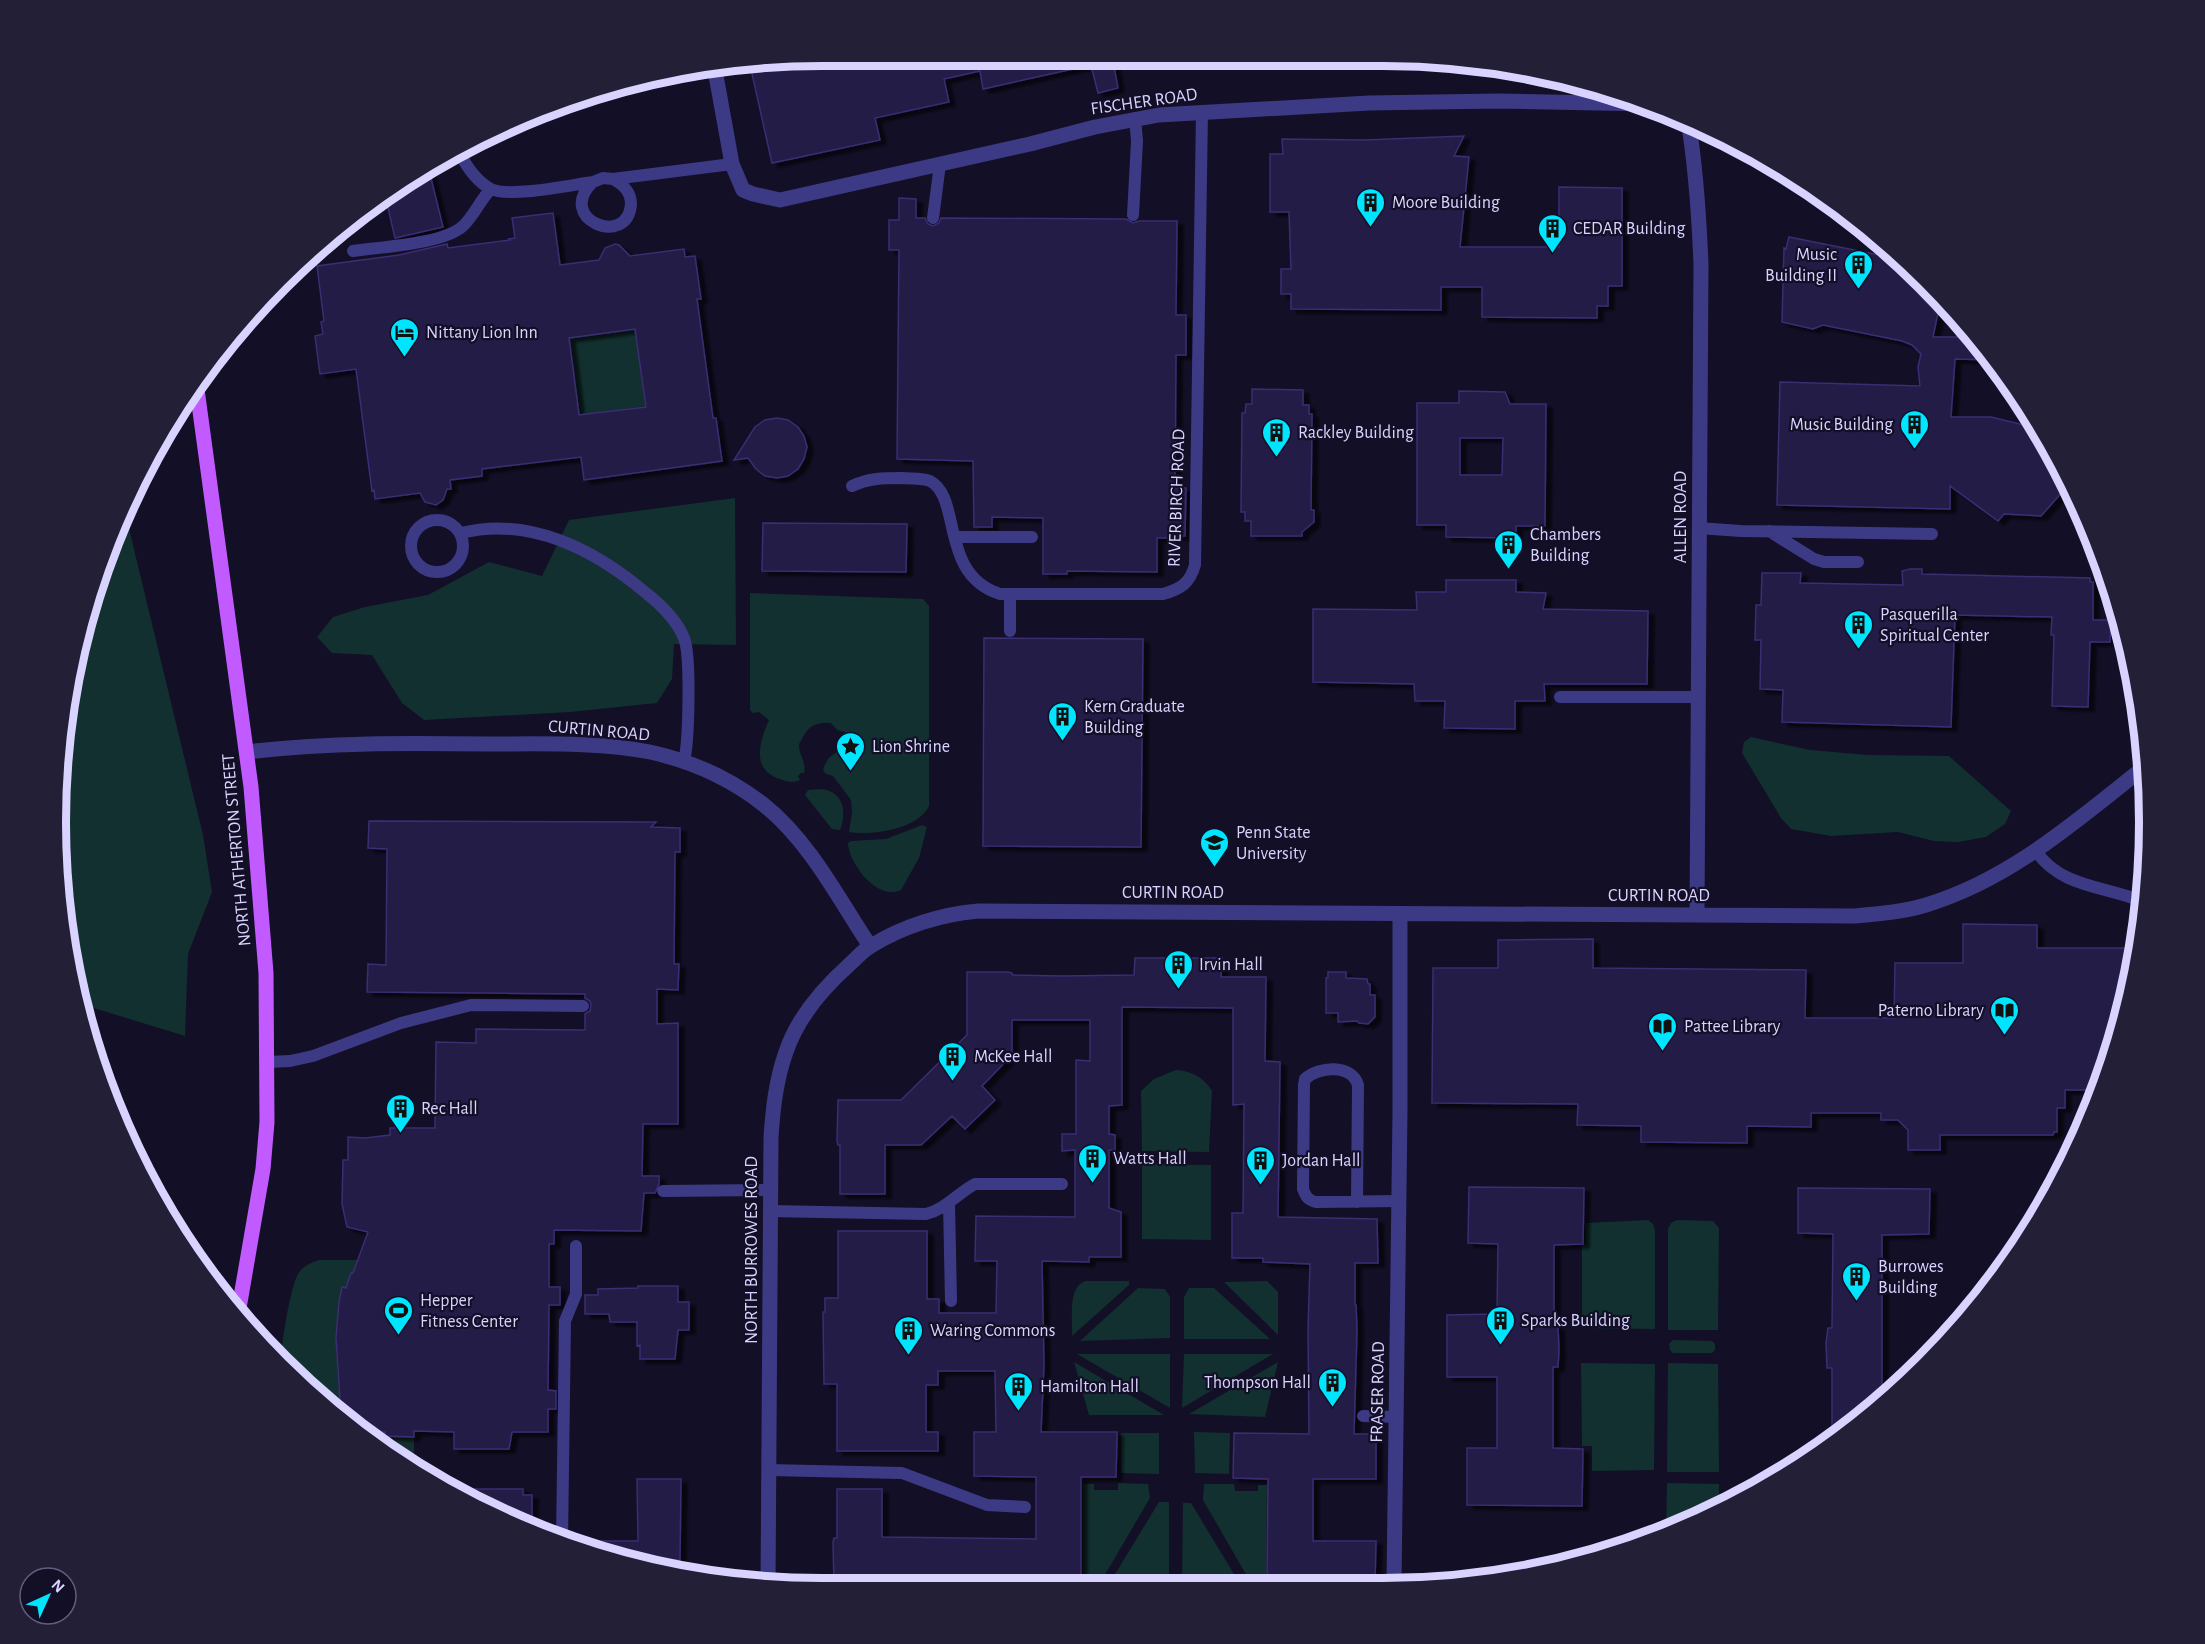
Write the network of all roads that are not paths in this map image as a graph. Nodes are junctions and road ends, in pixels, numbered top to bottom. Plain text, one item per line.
1 (716, 73) edge
2 (1617, 103) edge
3 (1202, 112) junction
4 (1135, 118) junction
5 (1690, 132) edge
6 (463, 157) edge
7 (732, 164) junction
8 (940, 164) junction
9 (614, 179) junction
10 (593, 182) junction
11 (491, 189) junction
12 (1133, 214) dead end
13 (933, 218) dead end
14 (353, 251) dead end
15 (198, 395) edge
16 (852, 486) dead end
17 (1698, 528) junction
18 (1768, 531) junction
19 (461, 533) junction
20 (1932, 534) dead end
21 (955, 537) junction
22 (1032, 537) dead end
23 (1858, 562) dead end
24 (1010, 595) junction
25 (1010, 631) dead end
26 (1560, 697) dead end
27 (1699, 697) junction
28 (247, 752) junction
29 (684, 761) junction
30 (2137, 773) edge
31 (2036, 851) junction
32 (2135, 897) edge
33 (1400, 914) junction
34 (1697, 915) junction
35 (870, 946) junction
36 (583, 1006) dead end
37 (268, 1062) junction
38 (1062, 1184) dead end
39 (771, 1190) junction
40 (663, 1191) dead end
41 (1399, 1201) junction
42 (1357, 1202) junction
43 (949, 1203) junction
44 (770, 1211) junction
45 (576, 1246) dead end
46 (951, 1301) dead end
47 (239, 1302) edge
48 (1362, 1416) dead end
49 (1396, 1417) junction
50 (769, 1470) junction
51 (1025, 1507) dead end
52 (562, 1531) edge
53 (768, 1576) edge
54 (1394, 1578) edge

1 - 7 street, FISCHER ROAD
2 - 3 street, FISCHER ROAD
3 - 4 street, FISCHER ROAD
3 - 24 lane, RIVER BIRCH ROAD
4 - 8 street, FISCHER ROAD
4 - 12 lane
5 - 17 street, ALLEN ROAD
6 - 11 lane
7 - 8 street, FISCHER ROAD
7 - 9 lane
8 - 13 lane
9 - 10 lane
9 - 10 lane
10 - 11 lane
11 - 14 lane
15 - 28 main road, NORTH ATHERTON STREET
16 - 21 lane, RIVER BIRCH ROAD
17 - 18 lane
17 - 27 street, ALLEN ROAD
18 - 20 lane
18 - 23 lane
19 - 19 lane
19 - 29 lane
21 - 22 lane
21 - 24 lane, RIVER BIRCH ROAD
24 - 25 lane
26 - 27 lane
27 - 34 street, ALLEN ROAD
28 - 29 street, CURTIN ROAD
28 - 37 main road, NORTH ATHERTON STREET
29 - 35 street, CURTIN ROAD
30 - 31 street, CURTIN ROAD
31 - 32 lane
31 - 34 street, CURTIN ROAD
33 - 34 street, CURTIN ROAD
33 - 35 street, CURTIN ROAD
33 - 41 street, FRASER ROAD
35 - 39 street, NORTH BURROWES ROAD
36 - 37 lane
37 - 47 main road, NORTH ATHERTON STREET
38 - 43 lane
39 - 40 lane
39 - 44 street, NORTH BURROWES ROAD
41 - 42 lane
41 - 49 street, FRASER ROAD
42 - 42 lane
43 - 44 lane
43 - 46 lane
44 - 50 street, NORTH BURROWES ROAD
45 - 52 lane
48 - 49 lane
49 - 54 street, FRASER ROAD
50 - 51 lane
50 - 53 street, NORTH BURROWES ROAD

